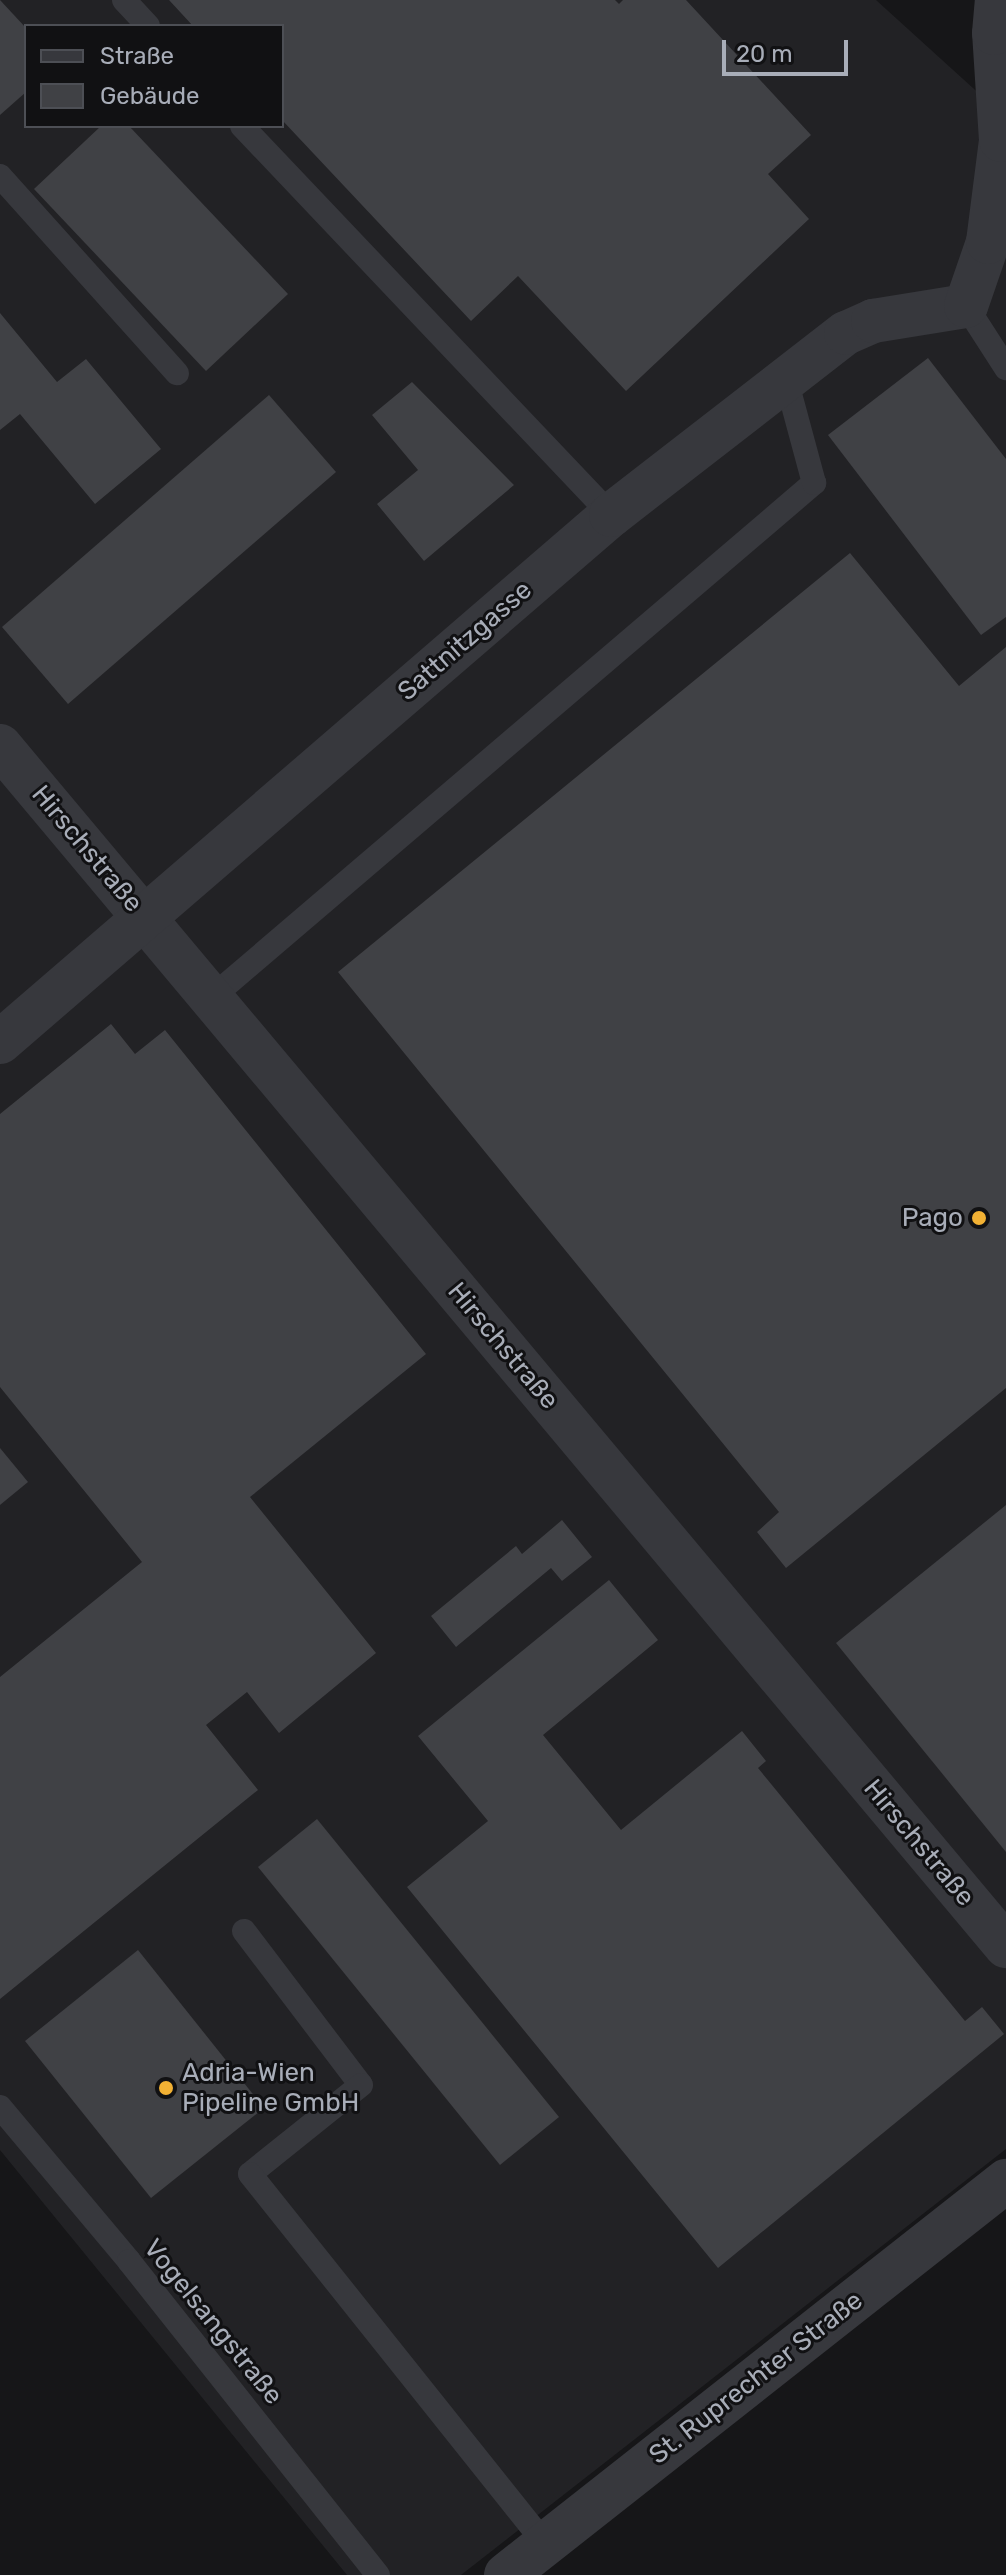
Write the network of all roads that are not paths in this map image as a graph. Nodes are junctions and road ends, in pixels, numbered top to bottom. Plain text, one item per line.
1 (124, 0) edge
2 (997, 0) edge
3 (146, 24) edge
4 (244, 128) edge
5 (0, 176) edge
6 (966, 306) junction
7 (1006, 368) edge
8 (177, 373) dead end
9 (786, 379) junction
10 (611, 515) junction
11 (0, 746) edge
12 (146, 918) junction
13 (212, 997) junction
14 (0, 1042) edge
15 (244, 1931) dead end
16 (1006, 1946) edge
17 (0, 2107) edge
18 (1006, 2181) edge
19 (545, 2544) junction
20 (378, 2575) edge
21 (506, 2575) edge

1 - 3 lane
2 - 6 street
4 - 10 lane
5 - 8 lane
6 - 7 lane
6 - 9 street, Sattnitzgasse
9 - 10 street, Sattnitzgasse
9 - 13 lane
10 - 12 street, Sattnitzgasse
11 - 12 street, Hirschstraße
12 - 13 street, Hirschstraße
12 - 14 street, Sattnitzgasse
13 - 16 street, Hirschstraße
15 - 19 lane
17 - 20 lane, Vogelsangstraße
18 - 19 street, St. Ruprechter Straße
19 - 21 street, St. Ruprechter Straße

